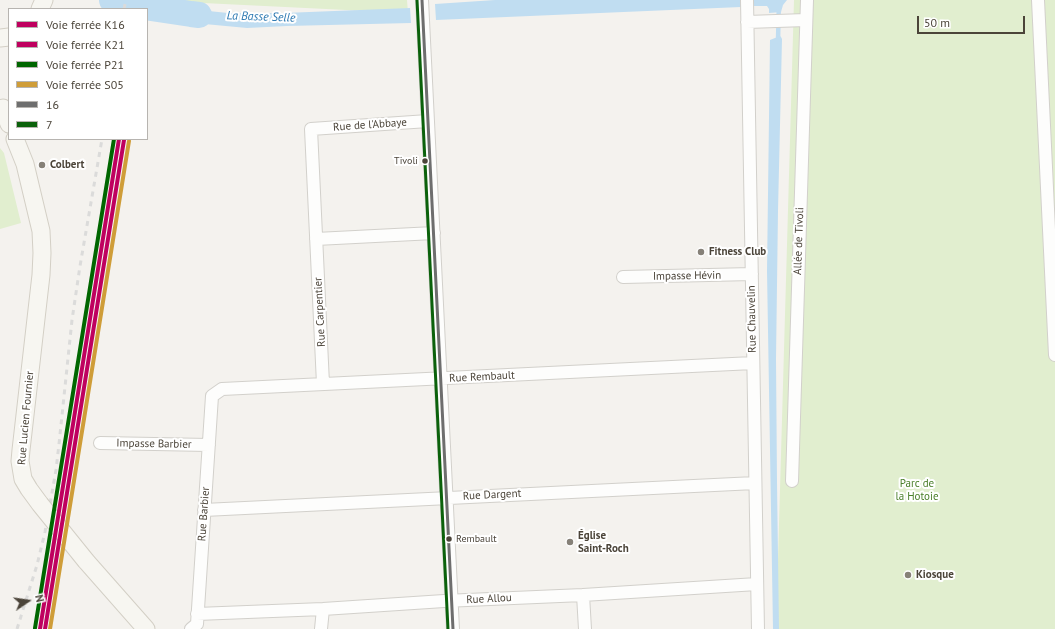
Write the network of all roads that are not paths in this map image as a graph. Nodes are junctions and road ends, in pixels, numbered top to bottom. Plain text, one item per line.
1 (422, 0) edge
2 (807, 0) edge
3 (1038, 0) edge
4 (747, 5) edge
5 (806, 20) junction
6 (747, 22) junction
7 (428, 121) junction
8 (311, 130) joint
9 (15, 140) edge
10 (28, 140) edge
11 (26, 164) junction
12 (434, 233) junction
13 (316, 239) junction
14 (752, 274) junction
15 (622, 277) dead end
16 (1055, 355) edge
17 (753, 363) junction
18 (441, 379) junction
19 (323, 384) junction
20 (212, 396) joint
21 (100, 443) dead end
22 (209, 445) junction
23 (792, 482) dead end
24 (755, 483) junction
25 (446, 497) junction
26 (204, 510) junction
27 (757, 584) junction
28 (583, 595) junction
29 (452, 601) junction
30 (323, 609) junction
31 (197, 614) junction
32 (146, 629) edge
33 (191, 629) edge
34 (321, 629) edge
35 (453, 629) edge
36 (585, 629) edge
37 (758, 629) edge

1 - 7 street
2 - 5 street, Allée de Tivoli
3 - 16 street
4 - 6 street, Rue Chauvelin
5 - 6 street
5 - 23 street, Allée de Tivoli
6 - 14 street, Rue Chauvelin
7 - 8 street, Rue de l'Abbaye
7 - 12 street
8 - 13 street, Rue Carpentier
9 - 11 main road, Rue Lucien Fournier
10 - 11 main road, Rue Lucien Fournier
11 - 32 main road, Rue Lucien Fournier, bridge
12 - 13 street
12 - 18 street
13 - 19 street, Rue Carpentier
14 - 15 street, Impasse Hévin
14 - 17 street, Rue Chauvelin
17 - 18 street, Rue Rembault
17 - 24 street, Rue Chauvelin
18 - 19 street, Rue Rembault
18 - 25 street
19 - 20 street, Rue Rembault
20 - 22 street, Rue Barbier
21 - 22 street, Impasse Barbier
22 - 26 street, Rue Barbier
24 - 25 street, Rue Dargent
24 - 27 street, Rue Chauvelin
25 - 26 street, Rue Dargent
25 - 29 street
26 - 31 street, Rue Barbier
27 - 28 street, Rue Allou
27 - 37 street, Rue Chauvelin
28 - 29 street, Rue Allou
28 - 36 street
29 - 30 street, Rue Allou
29 - 35 street
30 - 31 street, Rue Allou
30 - 34 street
31 - 33 street, Rue Barbier

